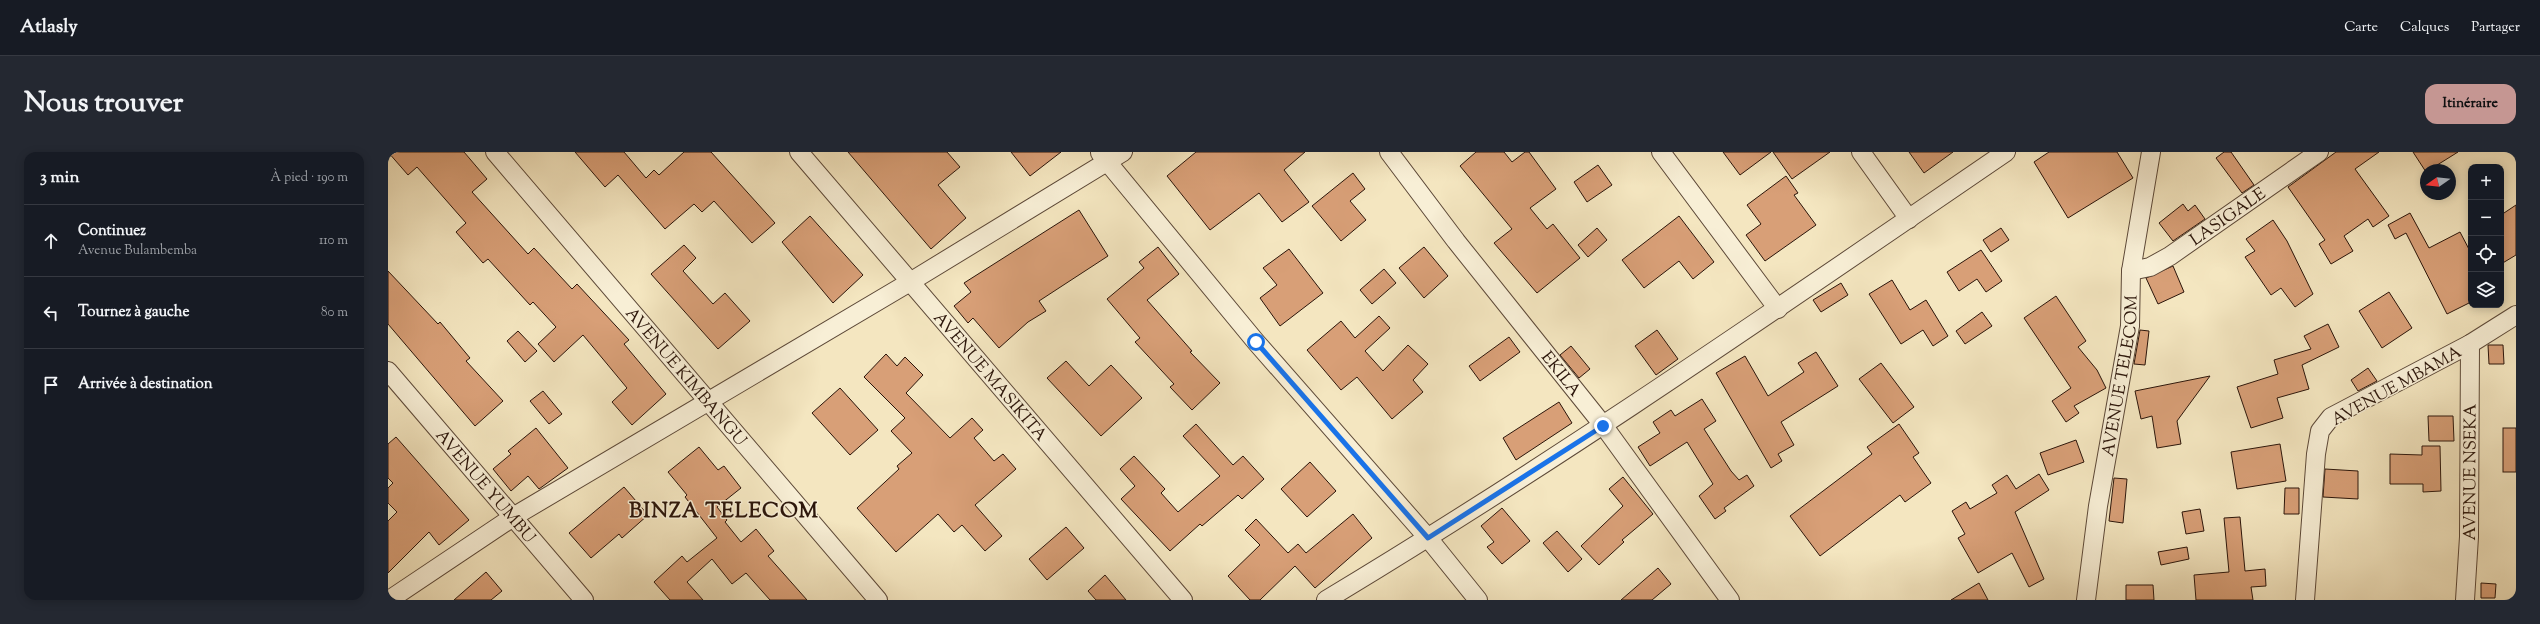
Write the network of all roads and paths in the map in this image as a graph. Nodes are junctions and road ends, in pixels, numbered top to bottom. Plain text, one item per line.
1 (495, 152) edge
2 (799, 152) edge
3 (1389, 152) edge
4 (1661, 152) edge
5 (1861, 152) edge
6 (2006, 152) edge
7 (2151, 152) edge
8 (2319, 152) edge
9 (1110, 155) edge
10 (1909, 218) junction
11 (2131, 271) junction
12 (910, 282) junction
13 (1778, 309) junction
14 (2516, 315) edge
15 (2470, 344) junction
16 (388, 371) edge
17 (709, 401) junction
18 (1603, 426) junction
19 (514, 517) junction
20 (1428, 538) junction
21 (389, 600) edge
22 (584, 600) edge
23 (878, 600) edge
24 (1182, 600) edge
25 (1326, 600) edge
26 (1478, 600) edge
27 (1730, 600) edge
28 (2086, 600) edge
29 (2305, 600) edge
30 (2465, 600) edge

1 - 17 street, AVENUE KIMBANGU
2 - 12 street, AVENUE MASIKITA
3 - 18 street, EKILA
4 - 13 street
5 - 10 street
6 - 10 street
7 - 11 street, AVENUE TELECOM
8 - 11 street, LASIGALE
9 - 12 street
9 - 20 street
10 - 13 street
11 - 28 street, AVENUE TELECOM
12 - 17 street
12 - 24 street, AVENUE MASIKITA
13 - 18 street
14 - 15 street, AVENUE MBAMA
15 - 29 street, AVENUE MBAMA
15 - 30 street, AVENUE NSEKA
16 - 19 street, AVENUE YUMBU
17 - 19 street
17 - 23 street, AVENUE KIMBANGU
18 - 20 street
18 - 27 street, EKILA
19 - 21 street
19 - 22 street, AVENUE YUMBU
20 - 25 street
20 - 26 street

